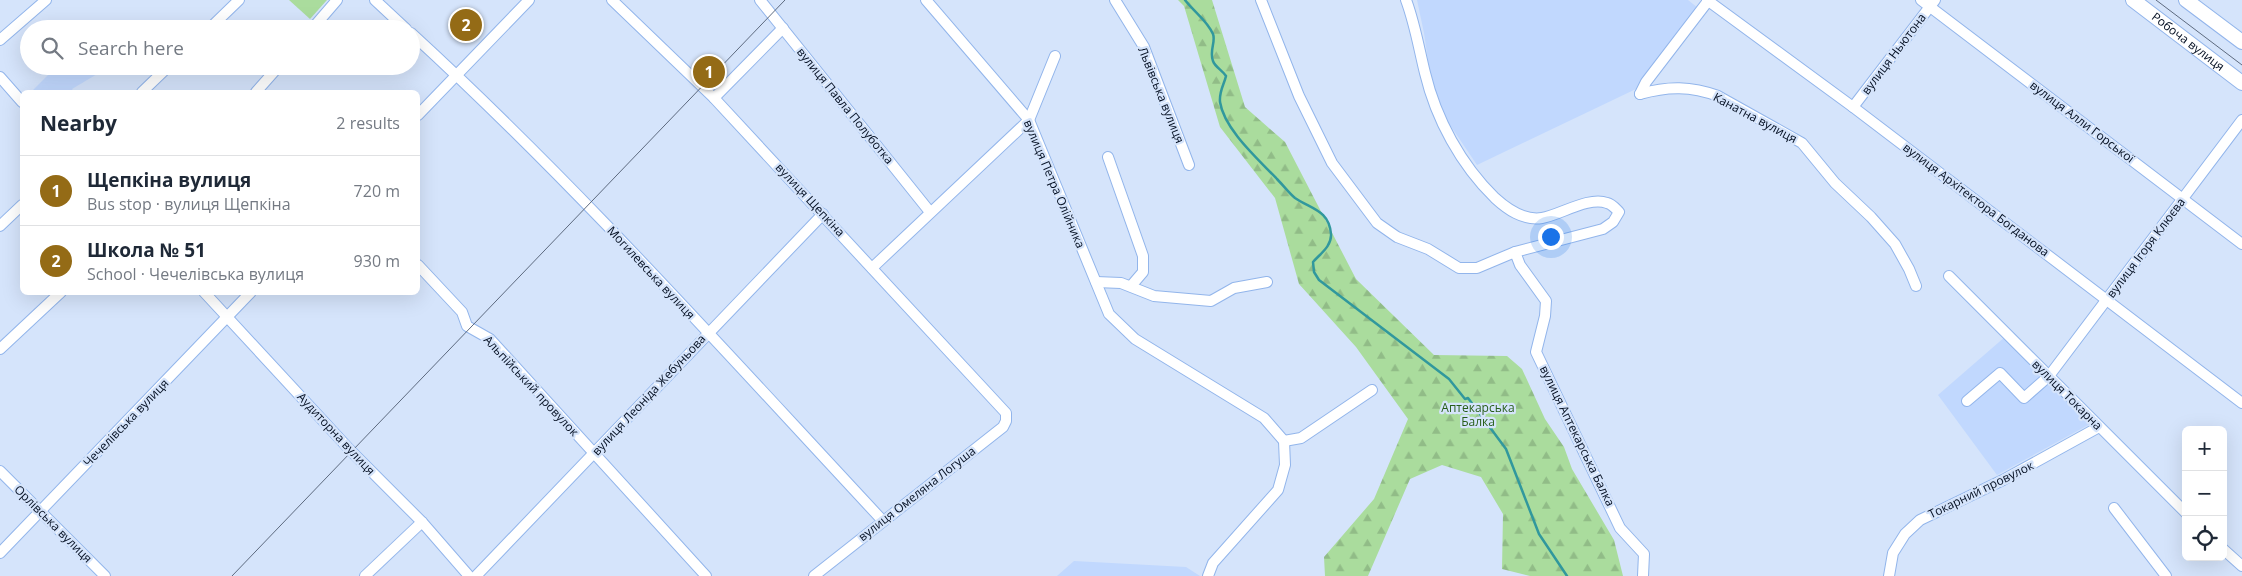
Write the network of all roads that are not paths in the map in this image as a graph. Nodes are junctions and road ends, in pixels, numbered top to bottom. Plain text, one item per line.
1 (46, 0) edge
2 (239, 0) edge
3 (337, 0) edge
4 (375, 0) edge
5 (529, 0) edge
6 (612, 0) edge
7 (760, 0) edge
8 (926, 0) edge
9 (1115, 0) edge
10 (1261, 0) edge
11 (1406, 0) edge
12 (2133, 0) edge
13 (2186, 0) edge
14 (1708, 1) edge
15 (1928, 2) edge
16 (23, 20) edge
17 (218, 20) edge
18 (320, 20) edge
19 (396, 20) edge
20 (20, 23) edge
21 (782, 28) junction
22 (0, 40) edge
23 (420, 41) edge
24 (2242, 42) edge
25 (1055, 56) dead end
26 (456, 74) junction
27 (160, 75) edge
28 (271, 75) edge
29 (0, 77) edge
30 (2242, 83) edge
31 (144, 90) edge
32 (258, 90) edge
33 (714, 98) junction
34 (20, 100) edge
35 (1853, 107) junction
36 (420, 113) edge
37 (1029, 120) junction
38 (2242, 120) edge
39 (1108, 157) dead end
40 (1189, 165) dead end
41 (2183, 199) junction
42 (20, 207) edge
43 (930, 212) junction
44 (823, 214) junction
45 (0, 226) edge
46 (2242, 244) edge
47 (1515, 252) junction
48 (420, 268) edge
49 (872, 268) junction
50 (1949, 276) dead end
51 (1096, 282) junction
52 (1267, 282) dead end
53 (1131, 286) junction
54 (1916, 286) dead end
55 (58, 295) edge
56 (207, 295) edge
57 (249, 295) edge
58 (2107, 299) junction
59 (228, 317) junction
60 (707, 333) junction
61 (0, 349) edge
62 (2048, 376) junction
63 (1372, 390) dead end
64 (1968, 401) dead end
65 (2242, 403) edge
66 (1002, 406) joint
67 (2099, 427) junction
68 (1284, 441) junction
69 (594, 453) junction
70 (0, 471) edge
71 (2114, 508) dead end
72 (2182, 509) edge
73 (41, 512) junction
74 (883, 521) junction
75 (422, 522) junction
76 (0, 553) edge
77 (2227, 553) edge
78 (2242, 566) edge
79 (105, 576) edge
80 (365, 576) edge
81 (469, 576) edge
82 (476, 576) edge
83 (706, 576) edge
84 (814, 576) edge
85 (1208, 576) edge
86 (1643, 576) edge
87 (1890, 576) edge
88 (2166, 576) edge

1 - 16 street
2 - 17 street
3 - 18 street
4 - 19 street
5 - 26 street
6 - 33 street, вулиця Щепкіна
7 - 21 street, вулиця Павла Полуботка
8 - 37 street, вулиця Петра Олійника
9 - 40 street, Львівська вулиця
10 - 47 street
11 - 47 street
12 - 30 main road, Робоча вулиця
13 - 24 main road
14 - 35 street, вулиця Архітектора Богданова
14 - 54 street, Канатна вулиця
15 - 35 street, вулиця Ньютона
15 - 41 street, вулиця Алли Горської
20 - 22 street
21 - 33 street
21 - 43 street, вулиця Павла Полуботка
23 - 26 street, Могилевська вулиця
25 - 37 street
26 - 36 street
26 - 60 street, Могилевська вулиця
27 - 31 street
28 - 32 street
29 - 34 street
33 - 44 street, вулиця Щепкіна
35 - 58 street, вулиця Архітектора Богданова
37 - 43 street
37 - 51 street, вулиця Петра Олійника
38 - 41 street, вулиця Ігоря Клюєва
39 - 53 street
41 - 46 street, вулиця Алли Горської
41 - 58 street, вулиця Ігоря Клюєва
42 - 45 street
43 - 49 street
44 - 49 street, вулиця Щепкіна
44 - 60 street, вулиця Леоніда Жебуньова
47 - 86 street, вулиця Аптекарська Балка
48 - 69 street, Альпійський провулок
49 - 66 street, вулиця Щепкіна
50 - 62 street, вулиця Токарна
51 - 53 street
51 - 68 street, вулиця Петра Олійника
52 - 53 street
55 - 61 street
56 - 59 street, Аудиторна вулиця
57 - 59 street, Чечелівська вулиця
58 - 62 street, вулиця Ігоря Клюєва
58 - 65 street, вулиця Архітектора Богданова
59 - 73 street, Чечелівська вулиця
59 - 75 street, Аудиторна вулиця
60 - 69 street, вулиця Леоніда Жебуньова
60 - 74 street, Могилевська вулиця
62 - 64 street, вулиця Ігоря Клюєва
62 - 67 street, вулиця Токарна
63 - 68 street
66 - 74 street, вулиця Омеляна Логуша
67 - 72 street, вулиця Токарна
67 - 87 street, Токарний провулок
68 - 85 street
69 - 82 street, вулиця Леоніда Жебуньова
69 - 83 street, Альпійський провулок
70 - 73 street, Орлівська вулиця
71 - 88 street
73 - 76 street, Чечелівська вулиця
73 - 79 street, Орлівська вулиця
74 - 84 street, вулиця Омеляна Логуша
75 - 80 street
75 - 81 street, Аудиторна вулиця
77 - 78 street

